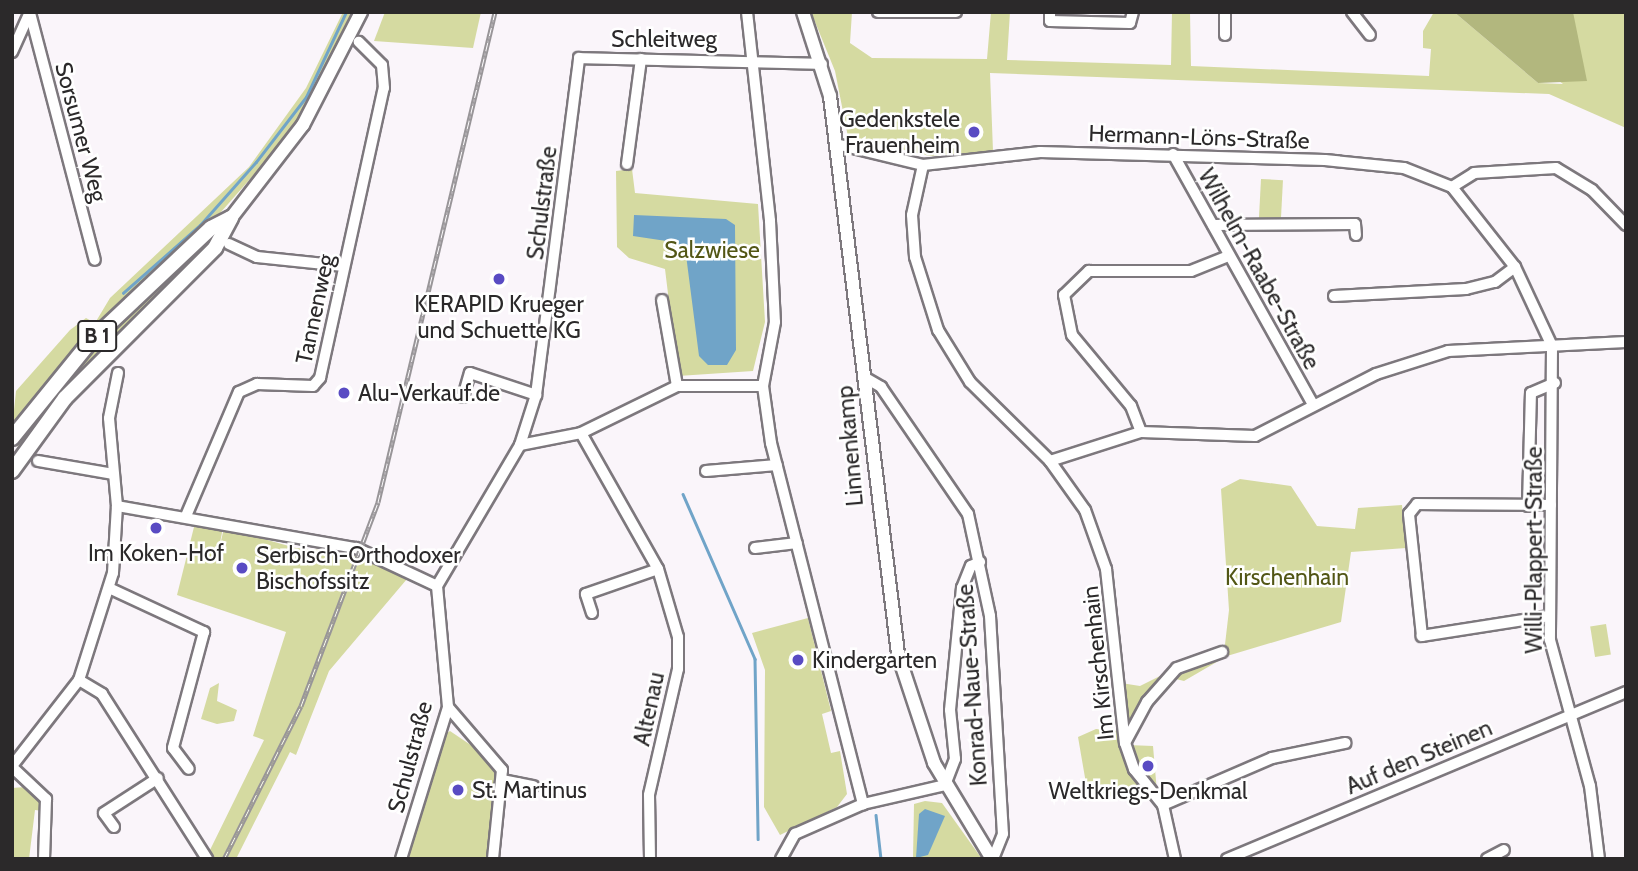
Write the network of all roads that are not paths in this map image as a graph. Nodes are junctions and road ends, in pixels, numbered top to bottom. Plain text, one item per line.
1 (361, 12) edge
2 (747, 12) edge
3 (803, 12) edge
4 (878, 12) edge
5 (956, 12) edge
6 (1050, 12) edge
7 (1133, 12) edge
8 (1225, 12) edge
9 (1352, 12) edge
10 (30, 13) edge
11 (1225, 35) dead end
12 (1370, 35) dead end
13 (359, 43) dead end
14 (12, 52) edge
15 (579, 58) joint
16 (641, 59) junction
17 (748, 59) junction
18 (822, 64) junction
19 (836, 144) junction
20 (1173, 154) junction
21 (627, 164) dead end
22 (923, 165) junction
23 (1452, 187) junction
24 (231, 218) junction
25 (1213, 225) junction
26 (1626, 225) edge
27 (1356, 235) dead end
28 (229, 244) dead end
29 (1228, 256) junction
30 (94, 260) dead end
31 (344, 266) junction
32 (1515, 267) junction
33 (1334, 296) dead end
34 (662, 300) dead end
35 (1626, 342) edge
36 (1552, 346) junction
37 (118, 373) dead end
38 (864, 377) junction
39 (1555, 383) junction
40 (677, 386) junction
41 (763, 386) junction
42 (536, 395) junction
43 (463, 397) dead end
44 (1312, 403) junction
45 (1141, 432) junction
46 (581, 433) junction
47 (12, 438) edge
48 (520, 445) junction
49 (38, 461) dead end
50 (1050, 461) junction
51 (777, 465) junction
52 (12, 471) edge
53 (706, 471) dead end
54 (113, 474) junction
55 (1551, 505) junction
56 (117, 506) junction
57 (1528, 506) junction
58 (186, 516) junction
59 (797, 543) junction
60 (755, 548) dead end
61 (981, 562) junction
62 (658, 569) junction
63 (437, 586) junction
64 (109, 588) junction
65 (592, 613) dead end
66 (1549, 615) junction
67 (1222, 652) dead end
68 (79, 680) junction
69 (1626, 692) edge
70 (448, 707) junction
71 (1569, 715) junction
72 (1125, 743) junction
73 (1345, 743) dead end
74 (12, 766) edge
75 (189, 769) dead end
76 (158, 778) junction
77 (502, 780) junction
78 (945, 785) junction
79 (533, 786) dead end
80 (863, 804) junction
81 (1163, 805) junction
82 (114, 827) dead end
83 (1504, 850) dead end
84 (44, 859) edge
85 (207, 859) edge
86 (401, 859) edge
87 (493, 859) edge
88 (650, 859) edge
89 (781, 859) edge
90 (993, 859) edge
91 (1175, 859) edge
92 (1227, 859) edge
93 (1487, 859) edge
94 (1599, 859) edge

1 - 24 main road, B 1
2 - 17 street, Schleitweg
3 - 18 main road, Linnenkamp
4 - 5 street
6 - 7 street
8 - 11 street
9 - 12 street
10 - 14 street
10 - 30 street, Sorsumer Weg
13 - 31 street, Tannenweg
15 - 16 street, Schleitweg
15 - 42 street, Schulstraße
16 - 17 street, Schleitweg
16 - 21 street
17 - 18 street, Schleitweg
17 - 41 street
18 - 19 main road, Linnenkamp
19 - 22 street, Hermann-Löns-Straße
19 - 38 main road, Linnenkamp
20 - 22 street, Hermann-Löns-Straße
20 - 23 street, Hermann-Löns-Straße
20 - 25 street, Wilhelm-Raabe-Straße
22 - 50 street, Im Kirschenhain
23 - 26 street
23 - 32 street, Willi-Plappert-Straße
24 - 47 highway, B 1
24 - 52 highway, B 1
25 - 27 street
25 - 29 street, Wilhelm-Raabe-Straße
28 - 31 street
29 - 44 street, Wilhelm-Raabe-Straße
29 - 45 street
31 - 58 street, Tannenweg
32 - 33 street
32 - 36 street, Willi-Plappert-Straße
34 - 40 street
35 - 36 street
36 - 39 street, Willi-Plappert-Straße
36 - 44 street
37 - 54 street
38 - 61 street, Konrad-Naue-Straße
38 - 78 main road, Linnenkamp
39 - 55 street, Willi-Plappert-Straße
39 - 57 street, Willi-Plappert-Straße
40 - 41 street
40 - 46 street
41 - 51 street
42 - 43 street
42 - 48 street, Schulstraße
44 - 45 street
45 - 50 street
46 - 48 street
46 - 62 street, Altenau
48 - 63 street, Schulstraße
49 - 54 street
50 - 72 street, Im Kirschenhain
51 - 53 street
51 - 59 street
54 - 56 street
55 - 57 street
55 - 66 street, Willi-Plappert-Straße
56 - 58 street
56 - 64 street
57 - 66 street
58 - 63 street
59 - 60 street
59 - 80 street
61 - 78 street
61 - 90 street, Konrad-Naue-Straße
62 - 65 street
62 - 88 street, Altenau
63 - 70 street, Schulstraße
64 - 68 street
64 - 75 street
66 - 71 street, Willi-Plappert-Straße
67 - 72 street
68 - 74 street
68 - 76 street
69 - 71 street, Auf den Steinen
70 - 77 street
70 - 86 street, Schulstraße
71 - 92 street, Auf den Steinen
71 - 94 street, Willi-Plappert-Straße
72 - 81 street, Im Kirschenhain
73 - 81 street
74 - 84 street
76 - 82 street
76 - 85 street
77 - 79 street
77 - 87 street
78 - 80 street
78 - 90 main road, Linnenkamp
80 - 89 street
81 - 91 street
83 - 93 street

